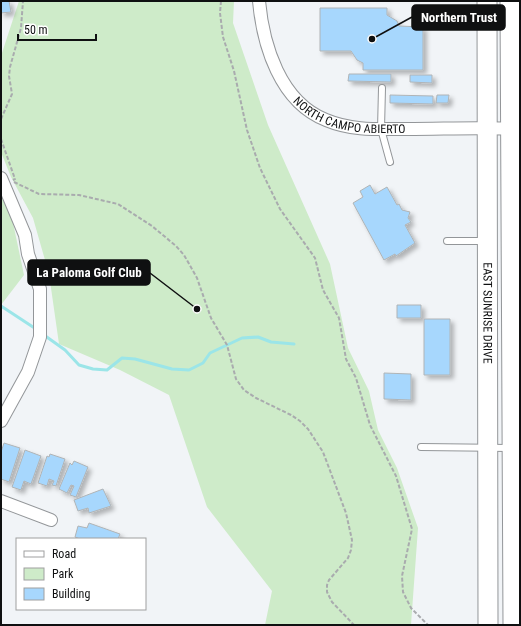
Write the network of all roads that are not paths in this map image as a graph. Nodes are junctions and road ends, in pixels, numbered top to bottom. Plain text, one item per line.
1 (259, 1) edge
2 (487, 1) edge
3 (510, 1) edge
4 (382, 88) dead end
5 (486, 128) junction
6 (381, 129) junction
7 (516, 129) edge
8 (390, 162) dead end
9 (1, 178) edge
10 (447, 241) dead end
11 (487, 241) junction
12 (1, 421) edge
13 (421, 447) dead end
14 (488, 448) junction
15 (516, 448) edge
16 (1, 501) edge
17 (51, 520) dead end
18 (488, 625) edge
19 (513, 625) edge

1 - 6 street, NORTH CAMPO ABIERTO
2 - 5 main road, EAST SUNRISE DRIVE
3 - 7 main road, EAST SUNRISE DRIVE
4 - 6 lane
5 - 6 street, NORTH CAMPO ABIERTO
5 - 7 street, NORTH CAMPO ABIERTO
5 - 11 main road, EAST SUNRISE DRIVE
6 - 8 lane
7 - 15 main road, EAST SUNRISE DRIVE
9 - 12 street
10 - 11 lane
11 - 14 main road, EAST SUNRISE DRIVE
13 - 14 lane
14 - 15 lane
14 - 18 main road, EAST SUNRISE DRIVE
15 - 19 main road, EAST SUNRISE DRIVE
16 - 17 street

